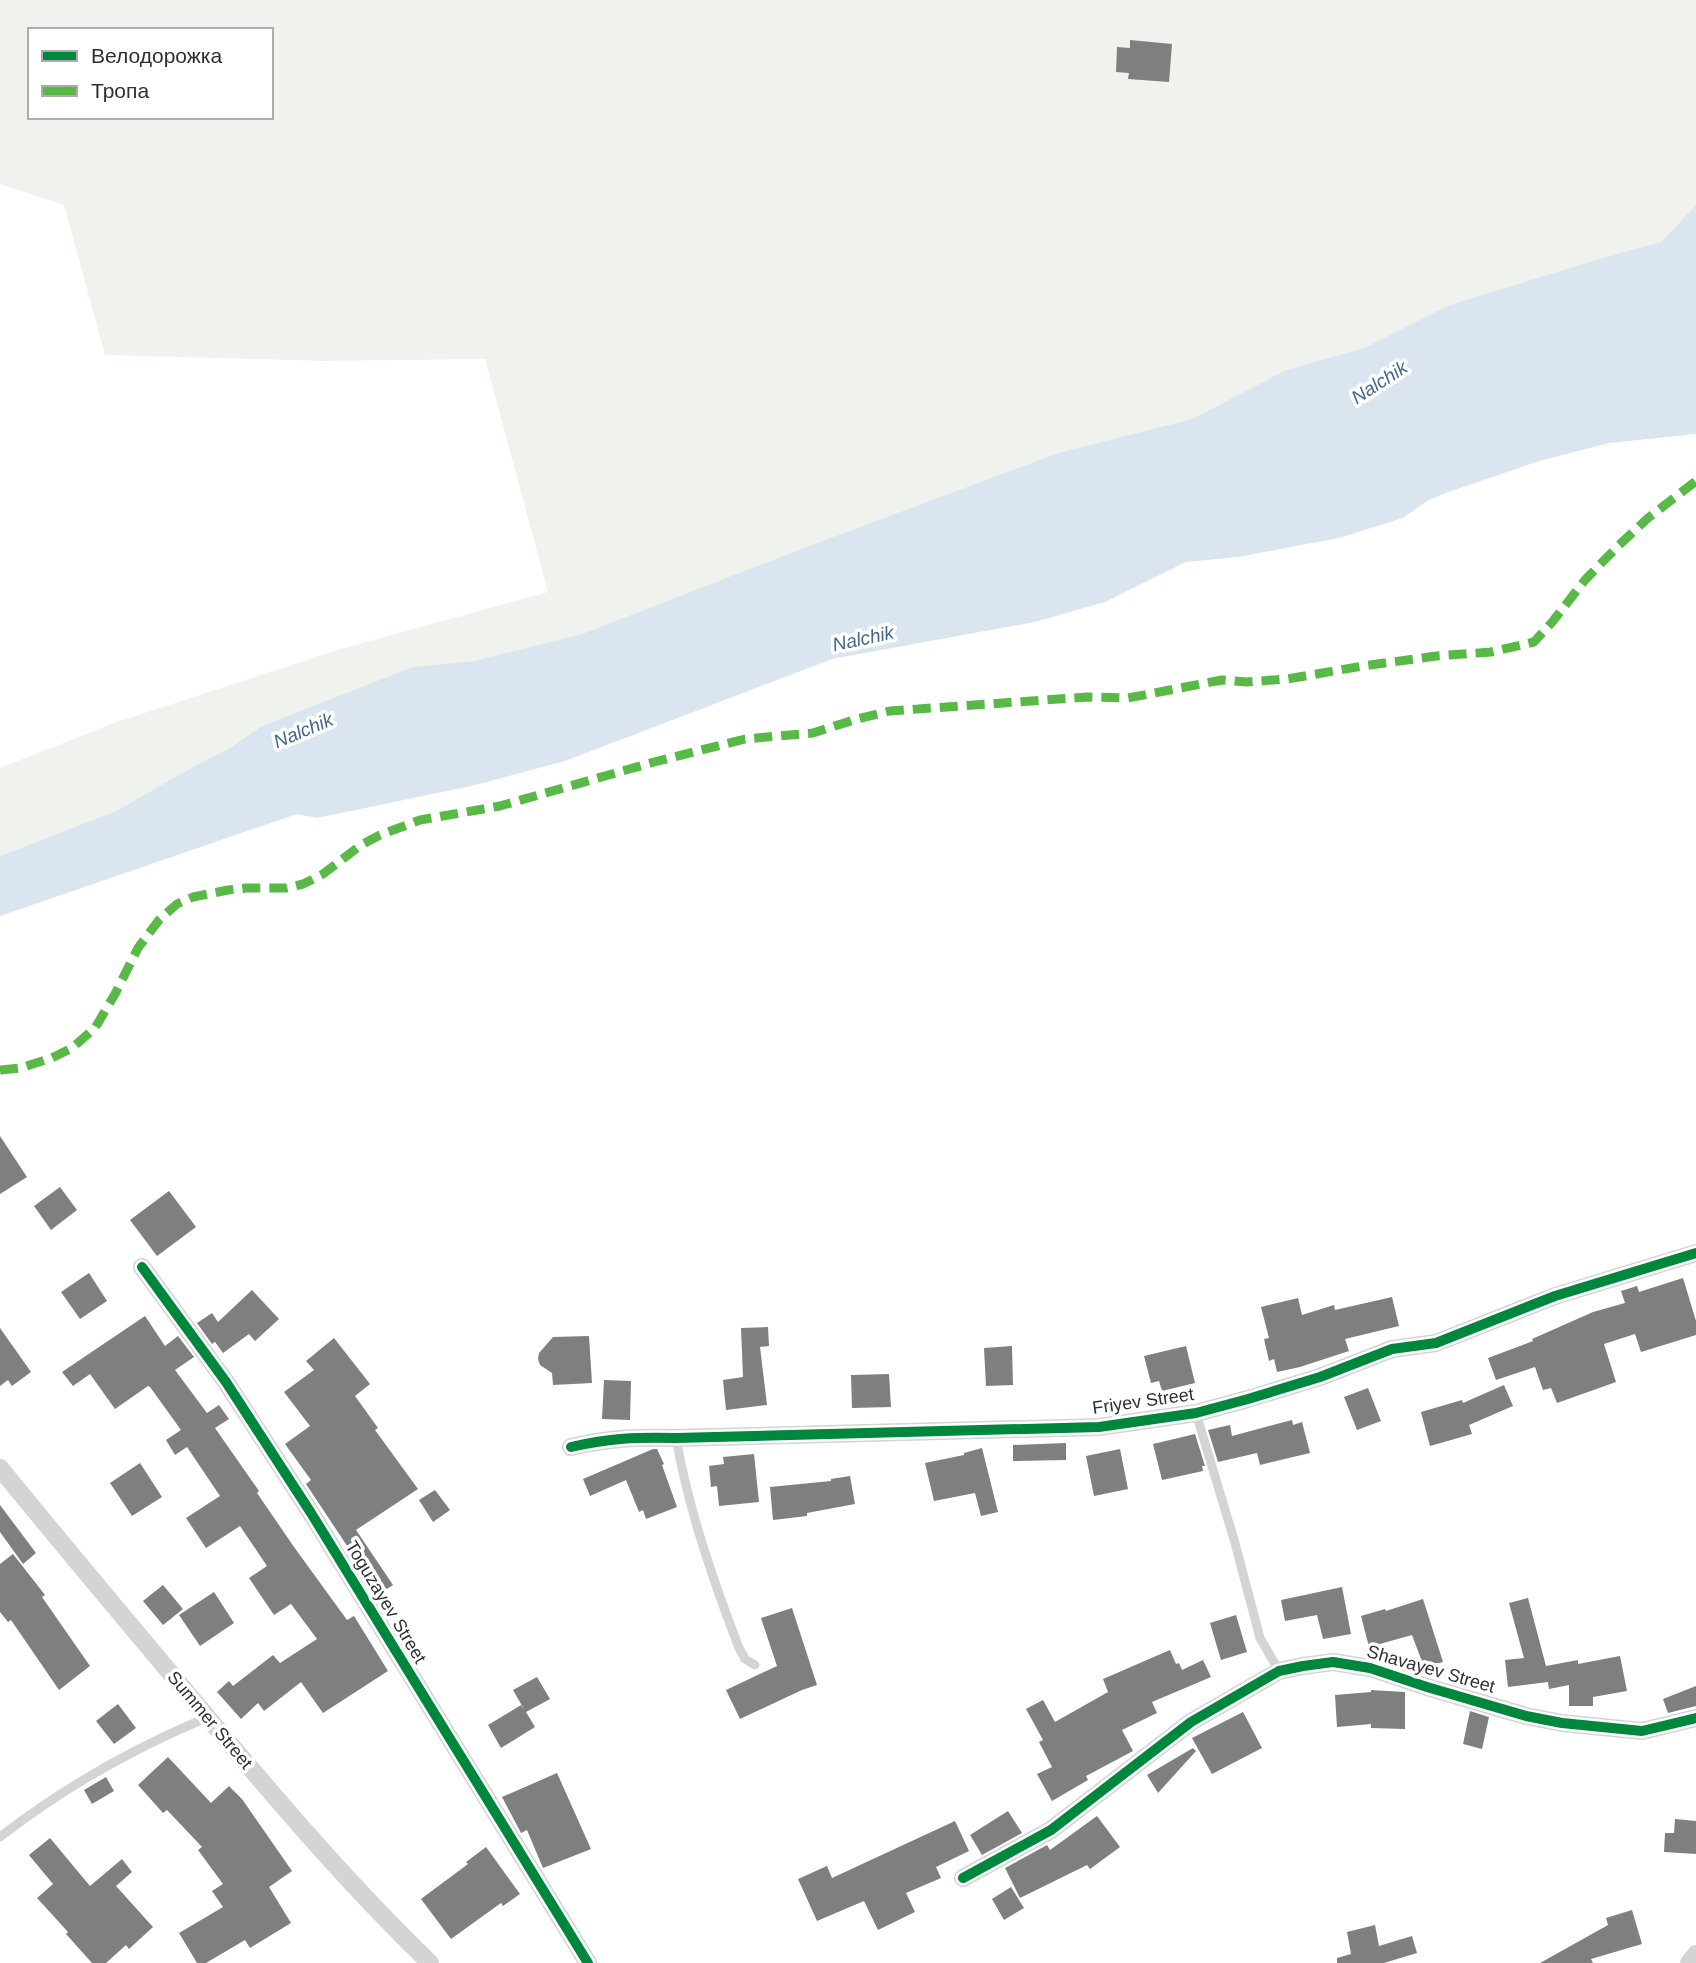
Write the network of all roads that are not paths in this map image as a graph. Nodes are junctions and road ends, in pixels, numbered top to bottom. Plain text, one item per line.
1 (1696, 1253) edge
2 (142, 1267) dead end
3 (1196, 1413) junction
4 (676, 1438) junction
5 (571, 1447) dead end
6 (0, 1468) edge
7 (755, 1665) dead end
8 (1279, 1671) junction
9 (208, 1717) junction
10 (1696, 1718) edge
11 (0, 1837) edge
12 (963, 1878) dead end
13 (1696, 1954) edge
14 (430, 1963) edge
15 (588, 1963) edge
16 (1689, 1963) edge

1 - 3 street, Friyev Street
2 - 15 street, Toguzayev Street
3 - 4 street, Friyev Street
3 - 8 lane
4 - 5 street, Friyev Street
4 - 7 lane
6 - 9 street, Summer Street
8 - 10 street, Shavayev Street
8 - 12 street, Shavayev Street
9 - 11 lane
9 - 14 street, Summer Street
13 - 16 street

